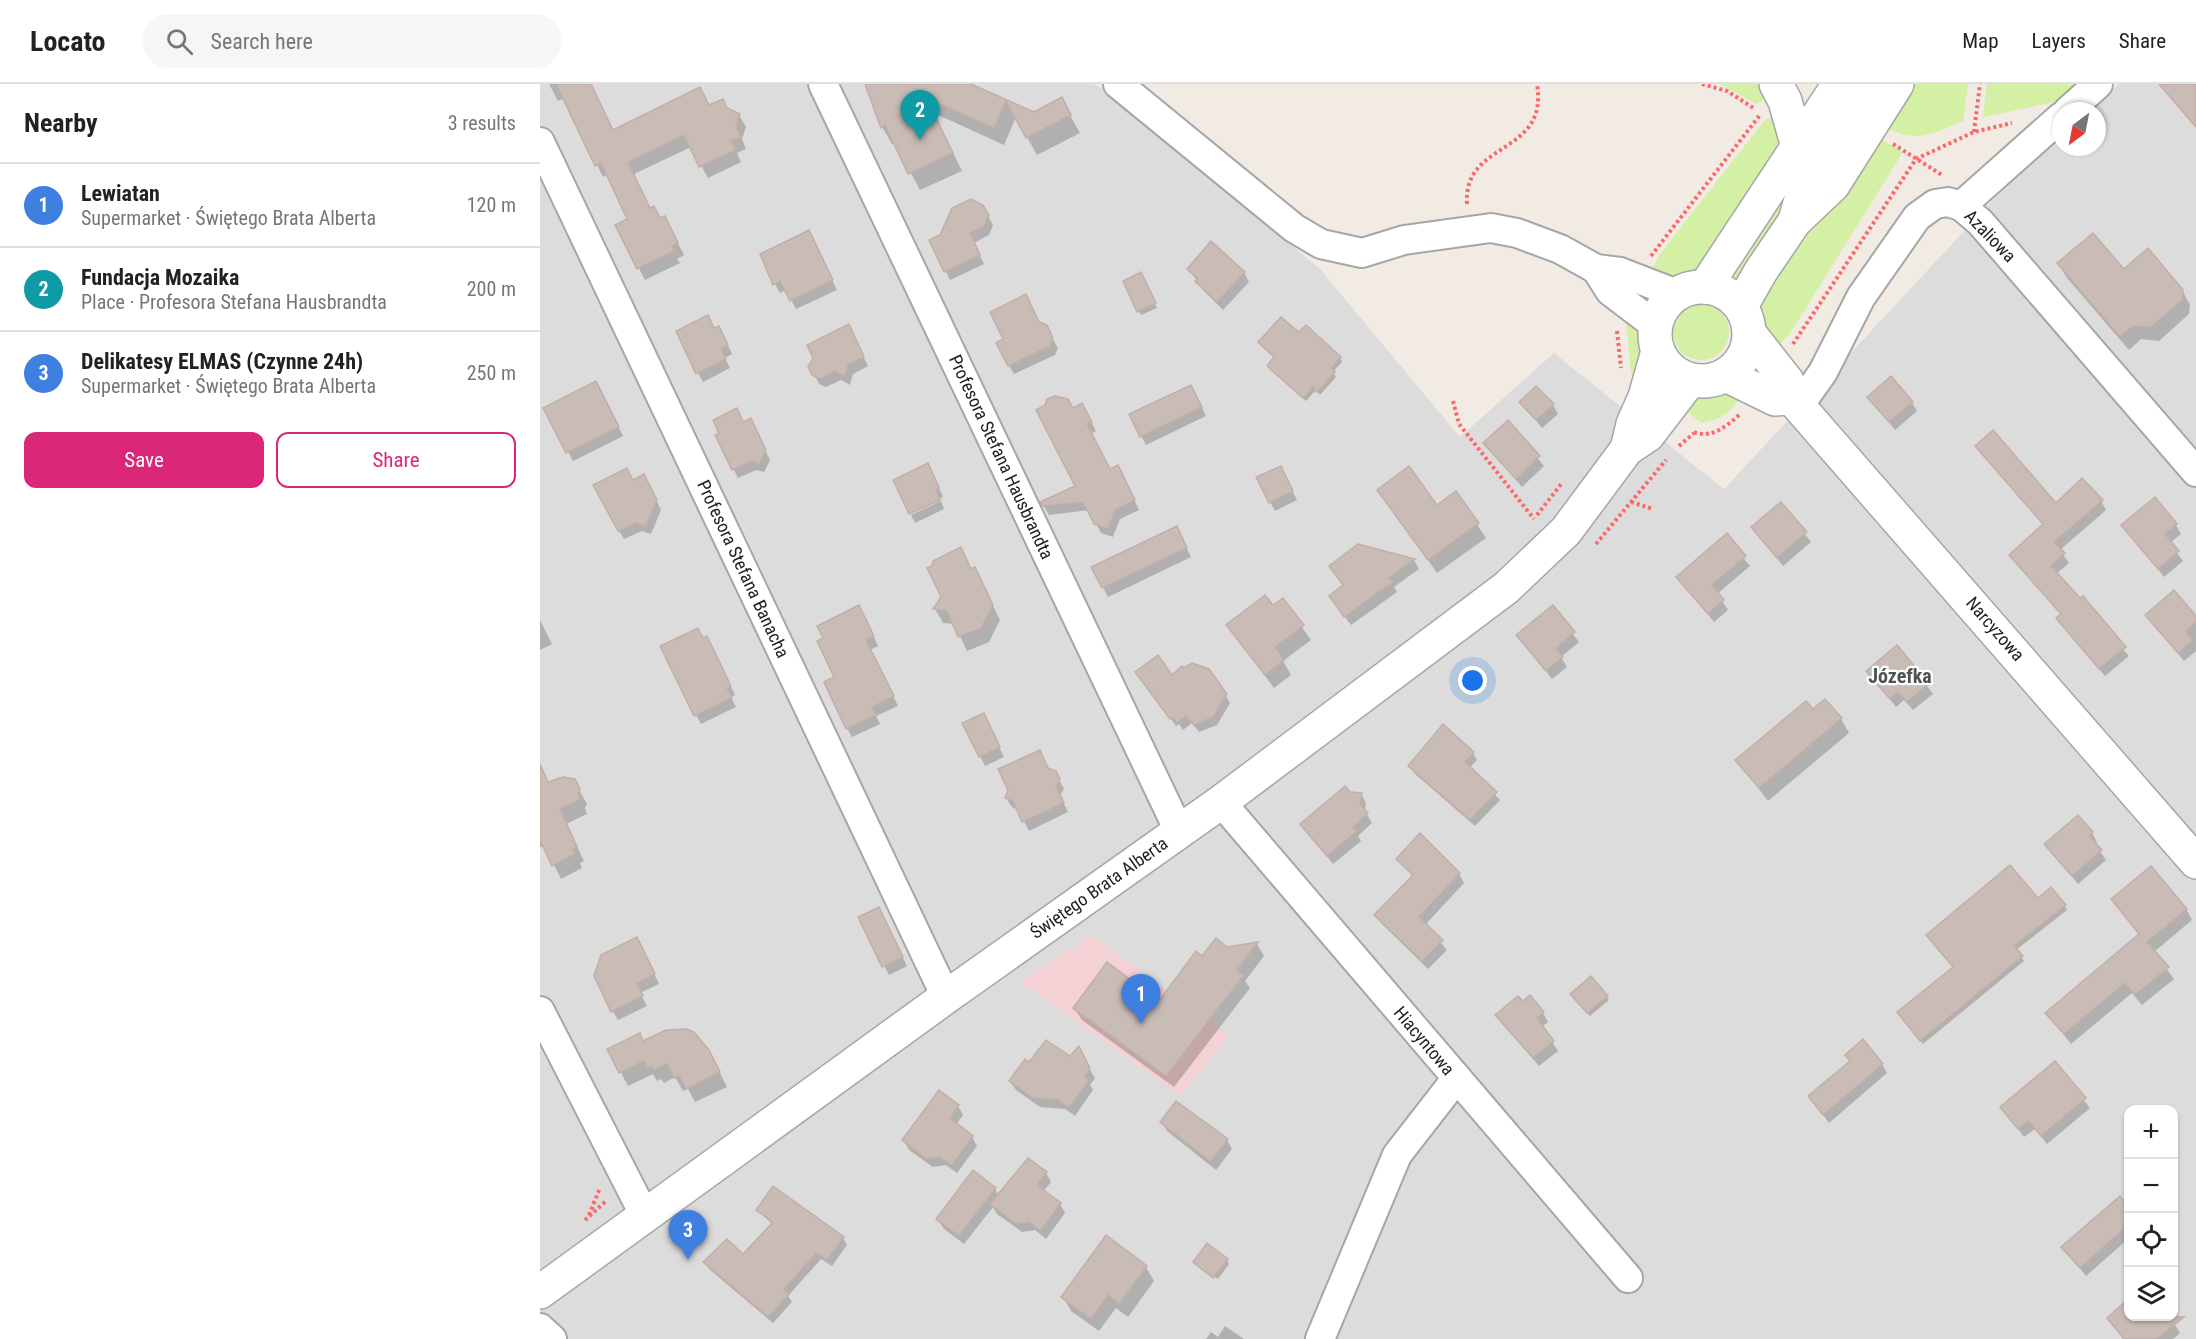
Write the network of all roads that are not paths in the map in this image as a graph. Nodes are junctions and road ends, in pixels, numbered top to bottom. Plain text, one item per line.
1 (823, 84) edge
2 (1118, 84) edge
3 (1839, 84) edge
4 (1865, 84) edge
5 (1897, 84) edge
6 (2098, 84) edge
7 (1772, 97) edge
8 (2078, 102) edge
9 (2052, 125) edge
10 (540, 142) edge
11 (1798, 147) junction
12 (1967, 200) junction
13 (1795, 221) junction
14 (1596, 269) junction
15 (1691, 291) junction
16 (1745, 320) junction
17 (1657, 338) junction
18 (1726, 375) junction
19 (1690, 380) junction
20 (1795, 402) junction
21 (1627, 449) junction
22 (2196, 472) edge
23 (1221, 802) junction
24 (1179, 831) junction
25 (2196, 862) edge
26 (946, 997) junction
27 (540, 1011) edge
28 (1456, 1079) junction
29 (645, 1216) junction
30 (1628, 1278) dead end
31 (540, 1292) edge
32 (540, 1328) edge
33 (552, 1339) edge
34 (1320, 1339) edge

1 - 24 street, Profesora Stefana Hausbrandta
2 - 14 street
3 - 11 street
4 - 13 street
5 - 13 street
6 - 8 street
7 - 11 street
9 - 12 street
10 - 26 street, Profesora Stefana Banacha
11 - 15 street
12 - 20 street, Azaliowa
12 - 22 street, Azaliowa
13 - 16 street
14 - 15 street
14 - 17 street
15 - 16 street
15 - 17 street
16 - 18 street
16 - 20 street, Narcyzowa
17 - 19 street
17 - 21 street, Świętego Brata Alberta
18 - 19 street
18 - 20 street
19 - 21 street, Świętego Brata Alberta
20 - 25 street, Narcyzowa
21 - 23 street, Świętego Brata Alberta
23 - 24 street, Świętego Brata Alberta
23 - 28 street, Hiacyntowa
24 - 26 street, Świętego Brata Alberta
26 - 29 street, Świętego Brata Alberta
27 - 29 street
28 - 30 street, Hiacyntowa
28 - 34 street
29 - 31 street, Świętego Brata Alberta
32 - 33 street

